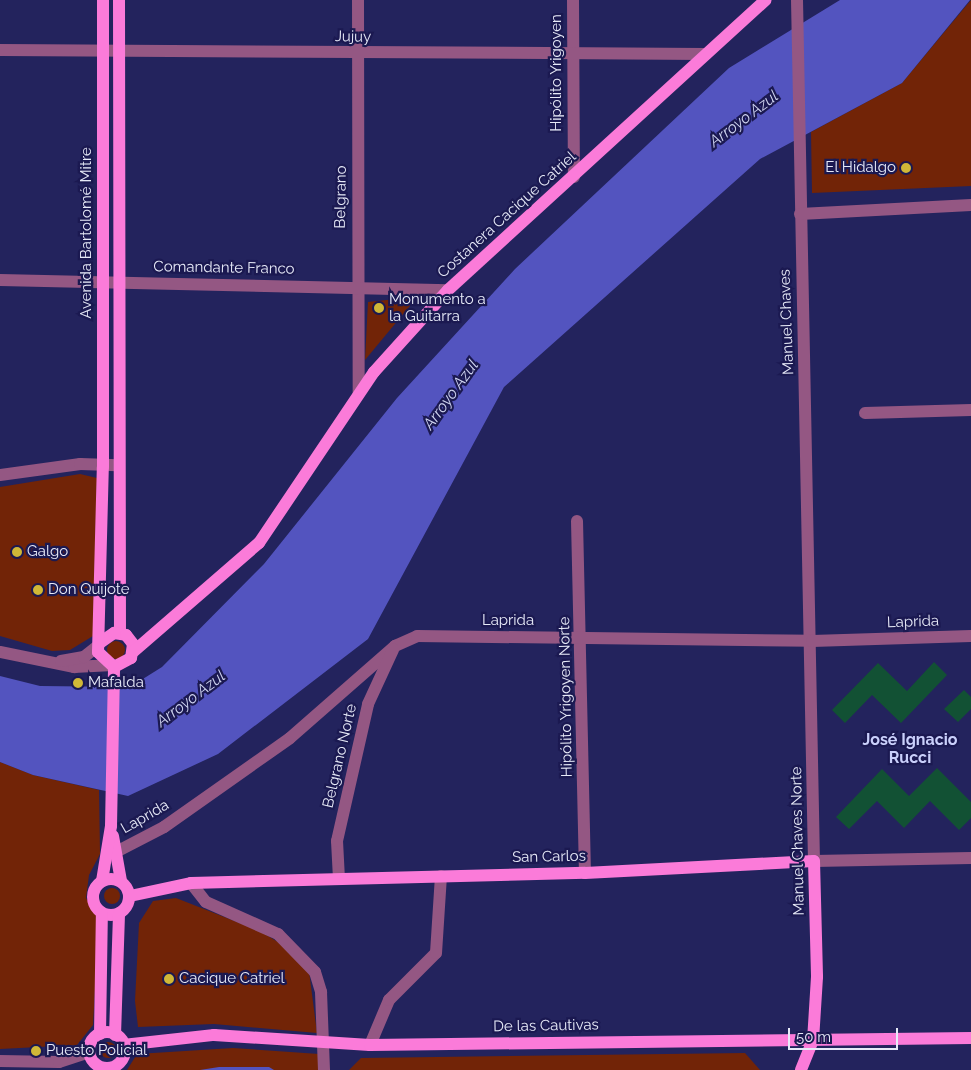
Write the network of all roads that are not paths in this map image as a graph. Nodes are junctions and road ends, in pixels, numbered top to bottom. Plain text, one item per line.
1 (103, 0) edge
2 (119, 0) edge
3 (358, 0) edge
4 (573, 0) edge
5 (766, 0) edge
6 (797, 1) edge
7 (0, 50) edge
8 (103, 50) junction
9 (119, 50) junction
10 (358, 53) junction
11 (706, 54) junction
12 (572, 55) junction
13 (574, 177) junction
14 (971, 205) edge
15 (800, 214) junction
16 (0, 280) edge
17 (104, 282) junction
18 (118, 283) junction
19 (356, 286) junction
20 (448, 290) junction
21 (358, 393) junction
22 (971, 410) edge
23 (865, 413) dead end
24 (118, 466) junction
25 (104, 467) junction
26 (0, 475) edge
27 (577, 521) dead end
28 (120, 633) junction
29 (971, 636) edge
30 (582, 637) junction
31 (812, 641) junction
32 (100, 643) junction
33 (395, 646) junction
34 (0, 652) edge
35 (133, 652) junction
36 (39, 662) junction
37 (111, 666) junction
38 (112, 826) junction
39 (116, 852) junction
40 (971, 858) edge
41 (814, 861) junction
42 (585, 873) junction
43 (441, 876) junction
44 (339, 879) junction
45 (102, 881) junction
46 (121, 881) junction
47 (191, 883) junction
48 (130, 896) junction
49 (102, 913) junction
50 (120, 914) junction
51 (100, 1034) junction
52 (971, 1038) edge
53 (119, 1040) junction
54 (813, 1040) junction
55 (324, 1045) junction
56 (370, 1045) junction
57 (89, 1052) junction
58 (0, 1061) edge
59 (110, 1069) edge
60 (324, 1070) edge
61 (801, 1070) edge

1 - 8 main road, Avenida Bartolomé Mitre
2 - 9 main road
3 - 10 street, Belgrano
4 - 12 street, Hipólito Yrigoyen
5 - 11 main road, Costanera Cacique Catriel
6 - 15 street, Manuel Chaves
7 - 8 street, Jujuy
8 - 9 street, Jujuy
8 - 17 main road, Avenida Bartolomé Mitre
9 - 10 street, Jujuy
9 - 18 main road
10 - 12 street, Jujuy
10 - 19 street, Belgrano
11 - 12 street, Jujuy
11 - 13 main road, Costanera Cacique Catriel
12 - 13 street, Hipólito Yrigoyen
13 - 20 main road, Costanera Cacique Catriel
14 - 15 street
15 - 31 street, Manuel Chaves
16 - 17 street, Comandante Franco
17 - 18 street, Comandante Franco
17 - 25 main road, Avenida Bartolomé Mitre
18 - 19 street, Comandante Franco
18 - 24 main road
19 - 20 street, Comandante Franco
19 - 21 street, Belgrano
20 - 21 main road, Costanera Cacique Catriel
21 - 35 main road, Costanera Cacique Catriel
22 - 23 street
24 - 25 street
24 - 28 main road
25 - 26 street
25 - 32 main road, Avenida Bartolomé Mitre
27 - 30 street, Hipólito Yrigoyen Norte
28 - 32 main road
28 - 35 main road
29 - 31 street, Laprida
30 - 31 street, Laprida
30 - 33 street, Laprida
30 - 42 street, Hipólito Yrigoyen Norte
31 - 41 street, Manuel Chaves Norte
32 - 36 street
32 - 37 main road
33 - 39 street, Laprida
33 - 44 street, Belgrano Norte
34 - 36 street
35 - 37 main road
36 - 37 street
37 - 38 main road
38 - 39 main road
38 - 45 main road
39 - 46 main road
40 - 41 street, San Carlos
41 - 42 main road, San Carlos
41 - 54 main road, Manuel Chaves Norte
42 - 43 main road, San Carlos
43 - 44 main road, San Carlos
43 - 56 street
44 - 47 main road, San Carlos
45 - 46 main road
45 - 49 main road
46 - 48 main road
47 - 48 main road, San Carlos
47 - 55 street
48 - 50 main road
49 - 50 main road
49 - 51 main road
50 - 53 main road
51 - 53 main road
51 - 57 main road
52 - 54 main road, De las Cautivas
53 - 55 main road, De las Cautivas
53 - 59 main road
54 - 56 main road, De las Cautivas
54 - 61 main road, Manuel Chaves Norte
55 - 56 main road, De las Cautivas
55 - 60 street
57 - 58 street
57 - 59 main road

